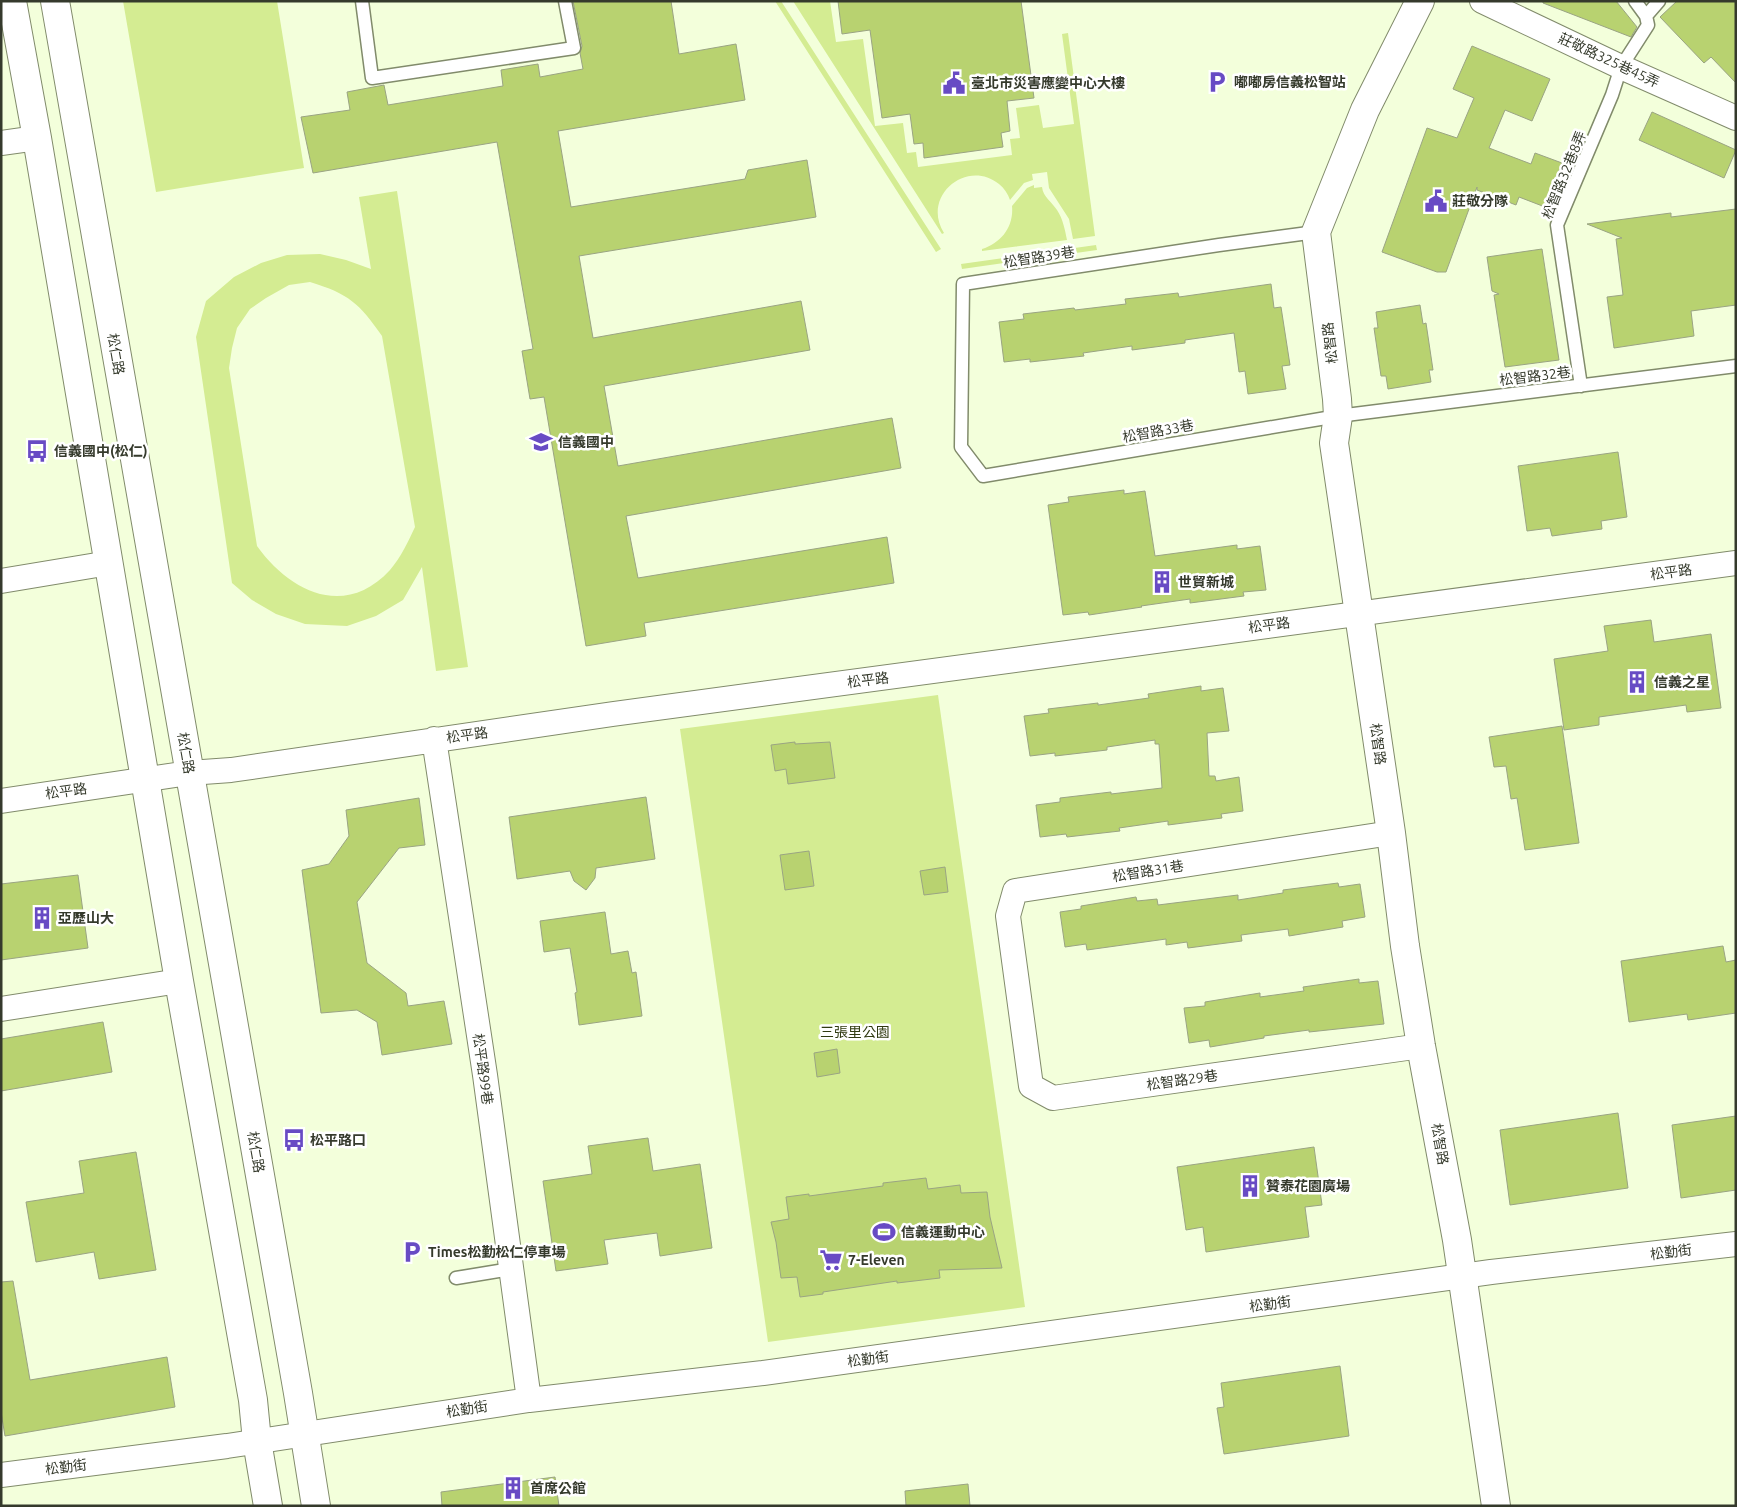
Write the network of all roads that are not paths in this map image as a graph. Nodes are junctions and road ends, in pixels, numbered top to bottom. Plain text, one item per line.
1 (12, 1) edge
2 (54, 1) edge
3 (362, 1) edge
4 (565, 1) edge
5 (1420, 1) edge
6 (1482, 1) edge
7 (1635, 1) edge
8 (1660, 1) edge
9 (1646, 16) junction
10 (1621, 67) junction
11 (1736, 118) edge
12 (37, 138) junction
13 (1, 143) edge
14 (1316, 232) junction
15 (1736, 366) edge
16 (1582, 386) junction
17 (1338, 416) junction
18 (983, 476) joint
19 (109, 562) junction
20 (1736, 563) edge
21 (1, 581) edge
22 (1358, 613) junction
23 (434, 739) junction
24 (189, 773) junction
25 (146, 780) junction
26 (1, 800) edge
27 (1391, 833) junction
28 (180, 981) junction
29 (1020, 1001) joint
30 (1, 1009) edge
31 (1422, 1046) junction
32 (1736, 1244) edge
33 (511, 1269) junction
34 (1463, 1276) junction
35 (456, 1278) dead end
36 (529, 1400) junction
37 (303, 1434) junction
38 (257, 1441) junction
39 (1, 1475) edge
40 (268, 1506) edge
41 (316, 1506) edge
42 (1496, 1506) edge

1 - 12 street
2 - 24 street, 松仁路
3 - 4 lane
5 - 14 street, 松智路
6 - 10 street, 莊敬路325巷45弄
7 - 9 lane
8 - 9 lane
9 - 10 lane, 松智路32巷8弄
10 - 11 street, 莊敬路325巷45弄
10 - 16 lane, 松智路32巷8弄
12 - 13 street
12 - 19 street
14 - 17 street, 松智路
14 - 18 lane, 松智路39巷
15 - 16 lane, 松智路32巷
16 - 17 lane, 松智路32巷
17 - 18 lane, 松智路33巷
17 - 22 street, 松智路
19 - 21 street
19 - 25 street
20 - 22 street, 松平路
22 - 23 street, 松平路
22 - 27 street, 松智路
23 - 24 street, 松平路
23 - 33 street, 松平路99巷
24 - 25 street, 松平路
24 - 37 street, 松仁路
25 - 26 street, 松平路
25 - 28 street
27 - 29 street, 松智路31巷
27 - 31 street, 松智路
28 - 30 street
28 - 38 street
29 - 31 street, 松智路29巷
31 - 34 street, 松智路
32 - 34 street, 松勤街
33 - 35 lane
33 - 36 street, 松平路99巷
34 - 36 street, 松勤街
34 - 42 street, 松智路
36 - 37 street, 松勤街
37 - 38 street, 松勤街
37 - 41 street, 松仁路
38 - 39 street, 松勤街
38 - 40 street

